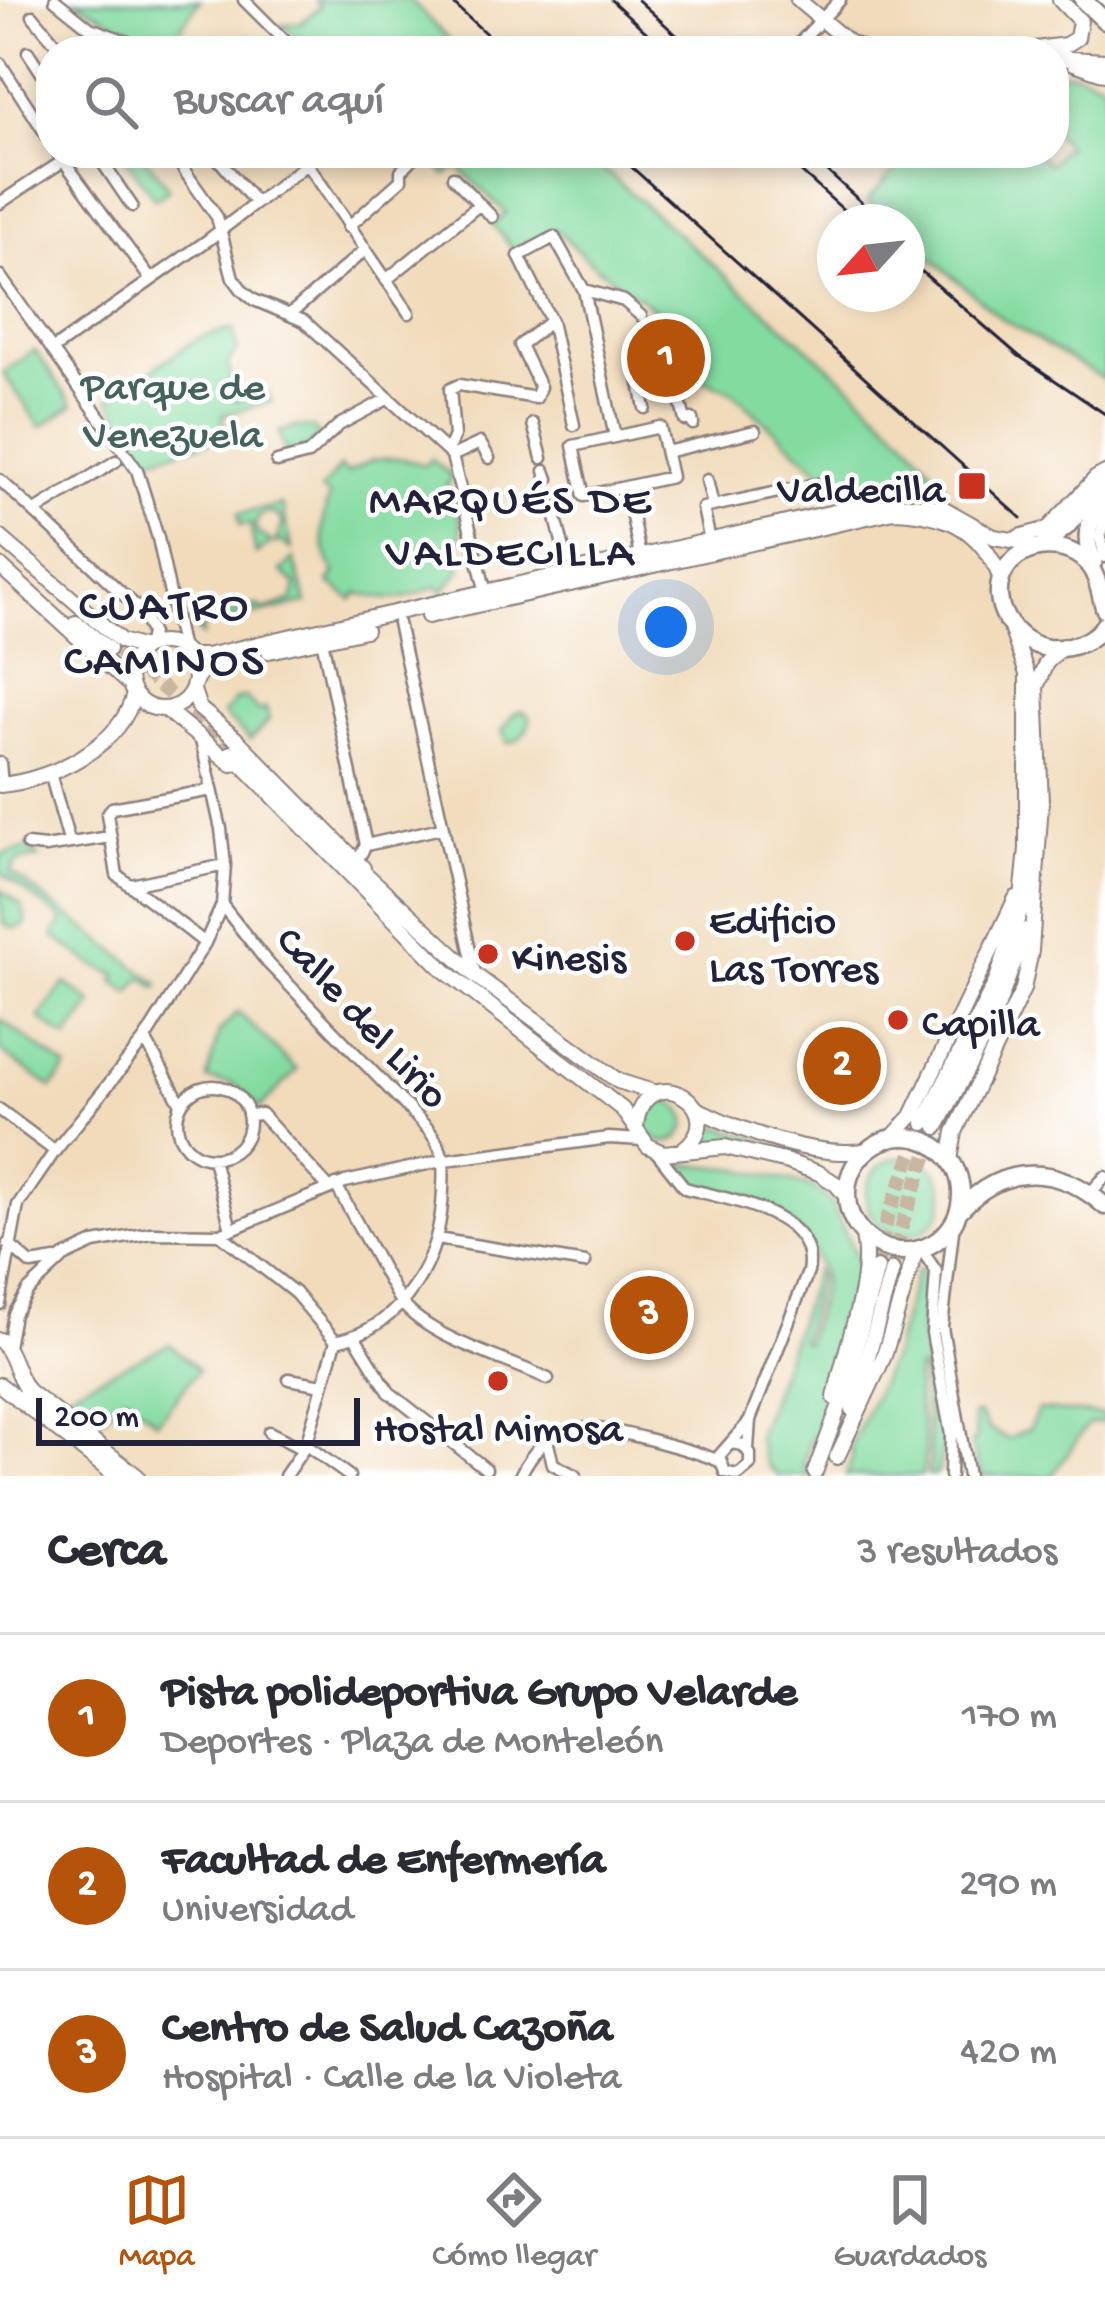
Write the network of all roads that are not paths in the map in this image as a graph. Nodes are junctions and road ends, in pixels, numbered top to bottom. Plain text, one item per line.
1 (56, 0) edge
2 (244, 0) edge
3 (798, 0) edge
4 (840, 0) edge
5 (1060, 0) edge
6 (1083, 0) edge
7 (33, 16) dead end
8 (1105, 19) edge
9 (821, 21) junction
10 (90, 28) junction
11 (50, 36) edge
12 (93, 36) edge
13 (112, 36) edge
14 (280, 36) edge
15 (806, 36) edge
16 (844, 36) edge
17 (1069, 43) edge
18 (28, 52) dead end
19 (1069, 59) edge
20 (1105, 61) edge
21 (1069, 62) edge
22 (0, 63) edge
23 (36, 64) edge
24 (1105, 74) edge
25 (36, 119) edge
26 (49, 168) edge
27 (74, 168) edge
28 (106, 168) edge
29 (182, 168) edge
30 (226, 168) edge
31 (293, 168) edge
32 (311, 168) edge
33 (404, 168) edge
34 (453, 177) dead end
35 (255, 202) junction
36 (0, 203) edge
37 (480, 204) junction
38 (132, 206) dead end
39 (492, 217) dead end
40 (349, 227) junction
41 (223, 229) junction
42 (365, 250) junction
43 (0, 276) edge
44 (151, 280) junction
45 (386, 280) junction
46 (584, 290) junction
47 (409, 313) dead end
48 (290, 314) junction
49 (641, 316) dead end
50 (551, 322) junction
51 (52, 350) junction
52 (636, 363) dead end
53 (561, 367) junction
54 (537, 380) junction
55 (679, 397) dead end
56 (389, 398) junction
57 (646, 408) dead end
58 (533, 424) dead end
59 (755, 431) dead end
60 (114, 435) junction
61 (695, 435) junction
62 (576, 436) junction
63 (614, 437) junction
64 (666, 452) junction
65 (450, 454) junction
66 (489, 458) dead end
67 (116, 461) junction
68 (277, 462) dead end
69 (545, 469) dead end
70 (1105, 476) edge
71 (0, 480) edge
72 (707, 480) dead end
73 (816, 484) dead end
74 (626, 487) junction
75 (145, 490) junction
76 (1105, 500) edge
77 (553, 506) dead end
78 (713, 506) junction
79 (37, 510) junction
80 (1105, 514) edge
81 (962, 523) junction
82 (0, 541) edge
83 (710, 541) junction
84 (1037, 542) junction
85 (0, 556) edge
86 (640, 556) junction
87 (566, 562) junction
88 (1101, 563) edge
89 (0, 566) edge
90 (998, 581) junction
91 (1105, 587) edge
92 (487, 598) junction
93 (1105, 606) edge
94 (398, 623) junction
95 (1105, 624) edge
96 (1008, 629) junction
97 (178, 634) junction
98 (322, 640) junction
99 (1084, 643) edge
100 (147, 647) junction
101 (185, 653) junction
102 (206, 656) junction
103 (195, 686) junction
104 (132, 688) junction
105 (148, 707) junction
106 (166, 710) junction
107 (128, 713) junction
108 (200, 736) junction
109 (0, 763) edge
110 (50, 773) junction
111 (1, 785) edge
112 (212, 790) junction
113 (441, 828) junction
114 (68, 836) junction
115 (110, 837) junction
116 (27, 845) dead end
117 (362, 852) junction
118 (225, 865) junction
119 (368, 878) junction
120 (130, 885) junction
121 (1022, 889) junction
122 (222, 905) junction
123 (1031, 913) junction
124 (391, 917) junction
125 (205, 943) junction
126 (476, 976) junction
127 (145, 1039) junction
128 (656, 1093) junction
129 (182, 1104) junction
130 (697, 1109) junction
131 (0, 1110) edge
132 (248, 1115) junction
133 (639, 1132) junction
134 (890, 1140) junction
135 (655, 1150) junction
136 (868, 1150) junction
137 (55, 1151) junction
138 (679, 1151) junction
139 (213, 1159) junction
140 (446, 1160) junction
141 (953, 1166) junction
142 (673, 1174) junction
143 (1105, 1177) edge
144 (1000, 1183) junction
145 (333, 1186) junction
146 (1090, 1192) junction
147 (848, 1197) junction
148 (1105, 1206) edge
149 (956, 1216) junction
150 (226, 1232) junction
151 (862, 1232) junction
152 (437, 1239) junction
153 (8, 1244) junction
154 (916, 1254) junction
155 (64, 1257) junction
156 (585, 1263) dead end
157 (0, 1304) edge
158 (401, 1304) junction
159 (355, 1337) junction
160 (336, 1341) junction
161 (6, 1350) edge
162 (289, 1379) dead end
163 (548, 1379) dead end
164 (0, 1382) edge
165 (323, 1385) junction
166 (750, 1420) junction
167 (269, 1432) dead end
168 (830, 1433) junction
169 (547, 1440) junction
170 (305, 1447) junction
171 (724, 1451) junction
172 (534, 1454) junction
173 (749, 1454) junction
174 (836, 1457) junction
175 (553, 1464) junction
176 (486, 1469) dead end
177 (822, 1474) edge
178 (740, 1475) edge
179 (116, 1476) edge
180 (137, 1476) edge
181 (285, 1476) edge
182 (349, 1476) edge
183 (520, 1476) edge
184 (576, 1476) edge
185 (763, 1476) edge
186 (950, 1476) edge
187 (968, 1476) edge

1 - 10 street
2 - 14 street
3 - 9 main road
4 - 9 street
5 - 17 main road
6 - 8 highway
7 - 11 street
9 - 15 street
9 - 16 main road
10 - 12 street
10 - 13 street
18 - 23 street
19 - 20 main road
21 - 24 main road
22 - 25 street
26 - 36 street
27 - 44 street
28 - 38 street
29 - 41 street
30 - 35 street
31 - 35 street
32 - 40 street
33 - 40 street
34 - 37 street
35 - 41 street
37 - 39 street
37 - 45 street
40 - 42 street
41 - 44 street
41 - 48 street
42 - 45 street
42 - 48 street
43 - 51 street
44 - 51 street
45 - 47 street
46 - 49 street
46 - 50 street
46 - 63 street
48 - 56 street
50 - 53 street
50 - 54 street
51 - 60 street
52 - 57 street
53 - 54 street
53 - 62 street
54 - 65 street
55 - 61 street
56 - 65 street
56 - 68 street
58 - 69 street
59 - 61 street
60 - 67 street
60 - 75 street
61 - 64 street
62 - 63 street
62 - 74 street
63 - 64 street
64 - 74 street
65 - 66 street
65 - 92 street
67 - 75 street
67 - 79 street
70 - 84 highway
71 - 79 street
72 - 78 street
73 - 78 street
74 - 86 street
75 - 97 street
76 - 88 highway
77 - 87 street
78 - 83 street
79 - 100 street
80 - 88 street
81 - 83 main road
81 - 84 main road
81 - 90 main road
81 - 92 main road
82 - 85 main road
82 - 100 main road
83 - 86 main road
84 - 88 highway
84 - 90 highway
84 - 93 highway
86 - 87 main road
87 - 92 main road
88 - 91 highway
89 - 104 main road
90 - 96 highway
90 - 99 highway
92 - 94 main road
92 - 102 main road
93 - 99 highway
94 - 98 main road
94 - 113 street
95 - 99 highway
96 - 99 highway
96 - 121 main road
97 - 101 street
97 - 102 street
98 - 103 main road
98 - 117 street
99 - 123 main road
100 - 101 main road
100 - 104 main road
101 - 102 main road
101 - 103 main road
103 - 106 main road
103 - 117 main road
104 - 105 main road
104 - 107 main road
105 - 106 main road
105 - 107 main road
106 - 108 main road
107 - 110 main road
108 - 112 street
108 - 124 main road
109 - 111 street
110 - 111 main road
110 - 114 street
112 - 115 street
112 - 118 street
113 - 117 street
113 - 126 street
114 - 115 street
114 - 116 street
115 - 120 street
117 - 119 main road
118 - 120 street
118 - 122 street
119 - 124 main road
119 - 126 main road
120 - 125 street
121 - 123 main road
121 - 134 main road
122 - 125 street
122 - 140 street, Calle del Lirio
123 - 141 main road
124 - 133 main road
125 - 127 street
126 - 128 main road
127 - 129 street
127 - 137 street
128 - 130 main road
128 - 133 main road
129 - 132 street
129 - 139 street
130 - 136 main road
130 - 138 main road
131 - 137 street
132 - 139 street
132 - 145 street
133 - 135 main road
133 - 140 street
134 - 136 highway
134 - 141 highway
135 - 138 main road
135 - 142 street
136 - 147 highway
137 - 153 street
138 - 142 street
138 - 147 main road
139 - 150 street
140 - 145 street
140 - 152 street, Calle del Lirio
141 - 144 highway
141 - 149 highway
142 - 166 street
143 - 146 street
144 - 146 highway
144 - 149 highway
145 - 150 street
145 - 158 street
146 - 148 highway
147 - 151 highway
149 - 154 highway
149 - 187 street
150 - 155 street
150 - 160 street
151 - 154 highway
151 - 168 main road
152 - 156 street
152 - 158 street, Calle del Lirio
153 - 155 street
153 - 157 street
154 - 174 main road
154 - 186 street
155 - 161 street
158 - 159 street, Calle del Lirio
158 - 163 street
159 - 160 street, Calle del Lirio
159 - 176 street
160 - 165 street
161 - 164 main road
161 - 180 main road
162 - 165 street
164 - 179 main road
165 - 170 street
166 - 171 street
166 - 173 street
167 - 170 street
168 - 174 main road
168 - 177 main road
169 - 171 street
169 - 172 street
169 - 175 street
170 - 181 street
170 - 182 street
171 - 173 street
171 - 178 street
172 - 175 street
172 - 183 street
173 - 178 street
173 - 185 street
174 - 177 main road
175 - 184 street

